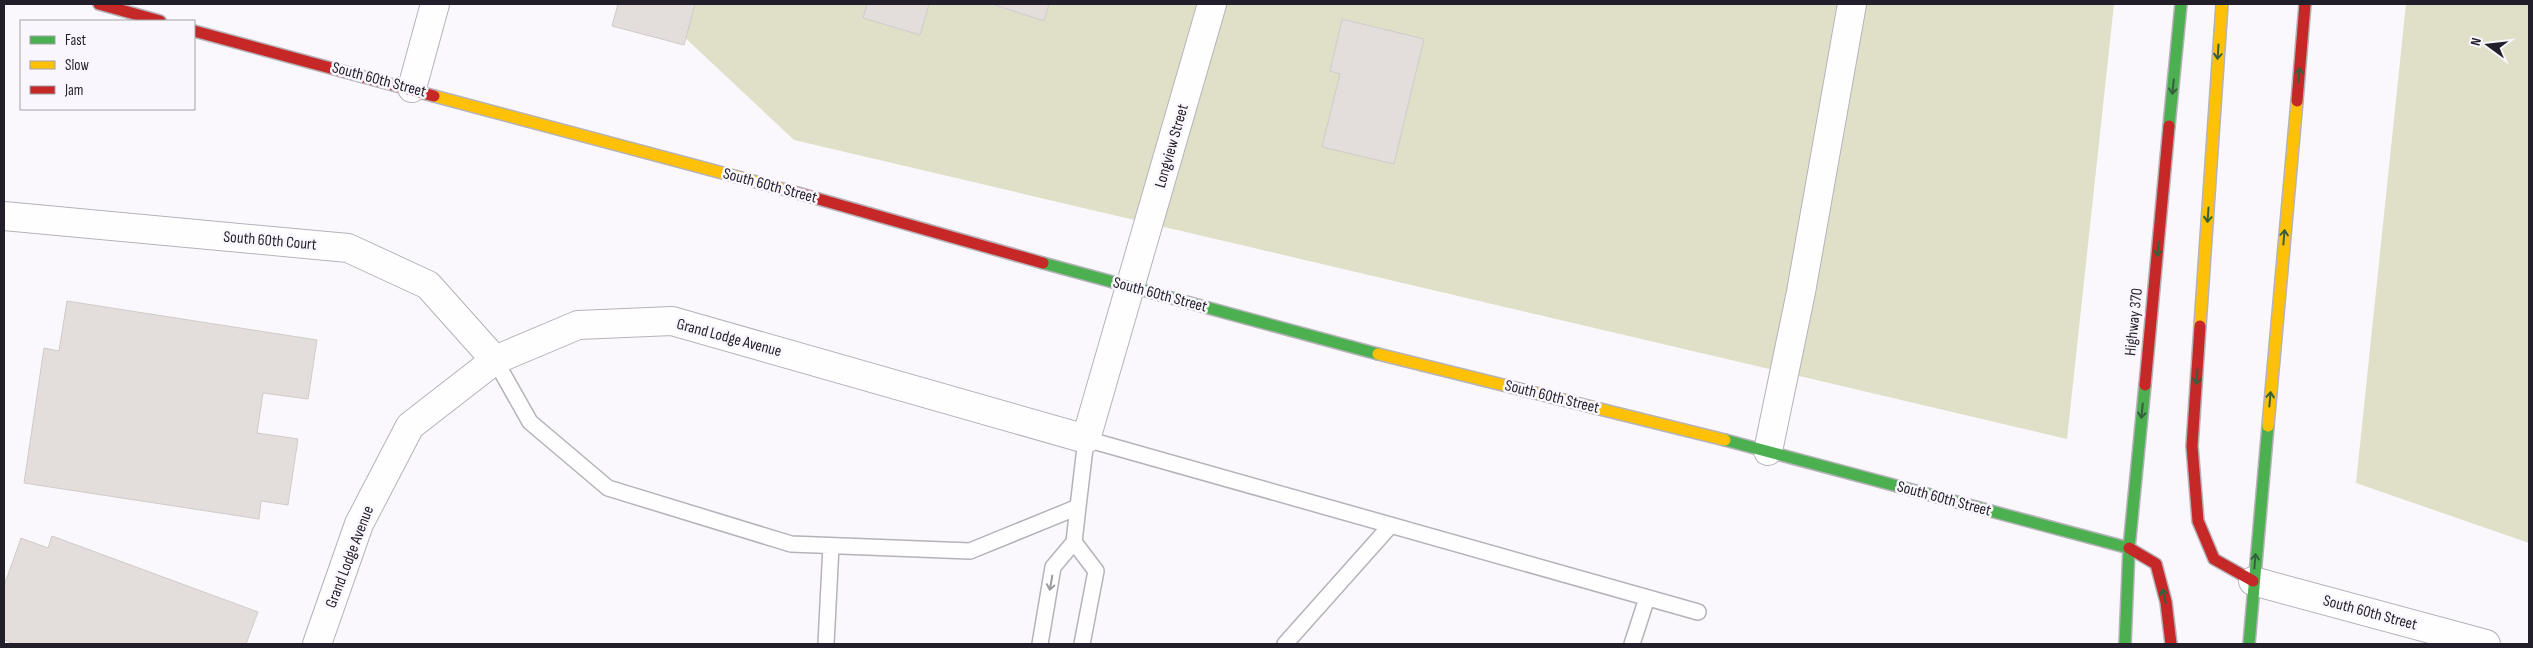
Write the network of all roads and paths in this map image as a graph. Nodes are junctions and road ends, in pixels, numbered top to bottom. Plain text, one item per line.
1 (99, 4) edge
2 (435, 4) edge
3 (1212, 4) edge
4 (1852, 4) edge
5 (2181, 4) edge
6 (2222, 4) edge
7 (2305, 4) edge
8 (156, 20) edge
9 (195, 31) edge
10 (412, 88) junction
11 (4, 216) edge
12 (1131, 288) junction
13 (495, 360) junction
14 (1086, 439) junction
15 (1768, 451) junction
16 (1078, 506) junction
17 (1391, 525) junction
18 (1074, 542) junction
19 (831, 546) junction
20 (2129, 548) junction
21 (2253, 581) junction
22 (1647, 598) junction
23 (1698, 612) dead end
24 (317, 644) edge
25 (826, 644) edge
26 (1040, 644) edge
27 (1082, 644) edge
28 (1285, 644) edge
29 (1632, 644) edge
30 (2125, 644) edge
31 (2171, 644) edge
32 (2249, 644) edge
33 (2486, 644) edge

1 - 8 main road
2 - 10 street
3 - 12 street, Longview Street
4 - 15 street
5 -> 20 main road, Highway 370
6 -> 21 main road
21 -> 7 main road
9 - 10 main road, South 60th Street
10 - 12 main road, South 60th Street
11 - 13 street, South 60th Court
12 - 14 street
12 - 15 main road, South 60th Street
13 - 14 street, Grand Lodge Avenue
13 - 19 lane
13 - 24 street, Grand Lodge Avenue
14 - 16 lane
14 - 17 lane
15 - 20 main road, South 60th Street
16 - 18 lane
16 - 19 lane
17 - 22 lane
17 - 28 lane
18 -> 26 lane
18 - 27 lane
19 - 25 lane
20 - 30 main road, Highway 370
31 -> 20 main road, South 60th Street
21 - 32 main road
21 - 33 street, South 60th Street
22 - 23 lane
22 - 29 lane

